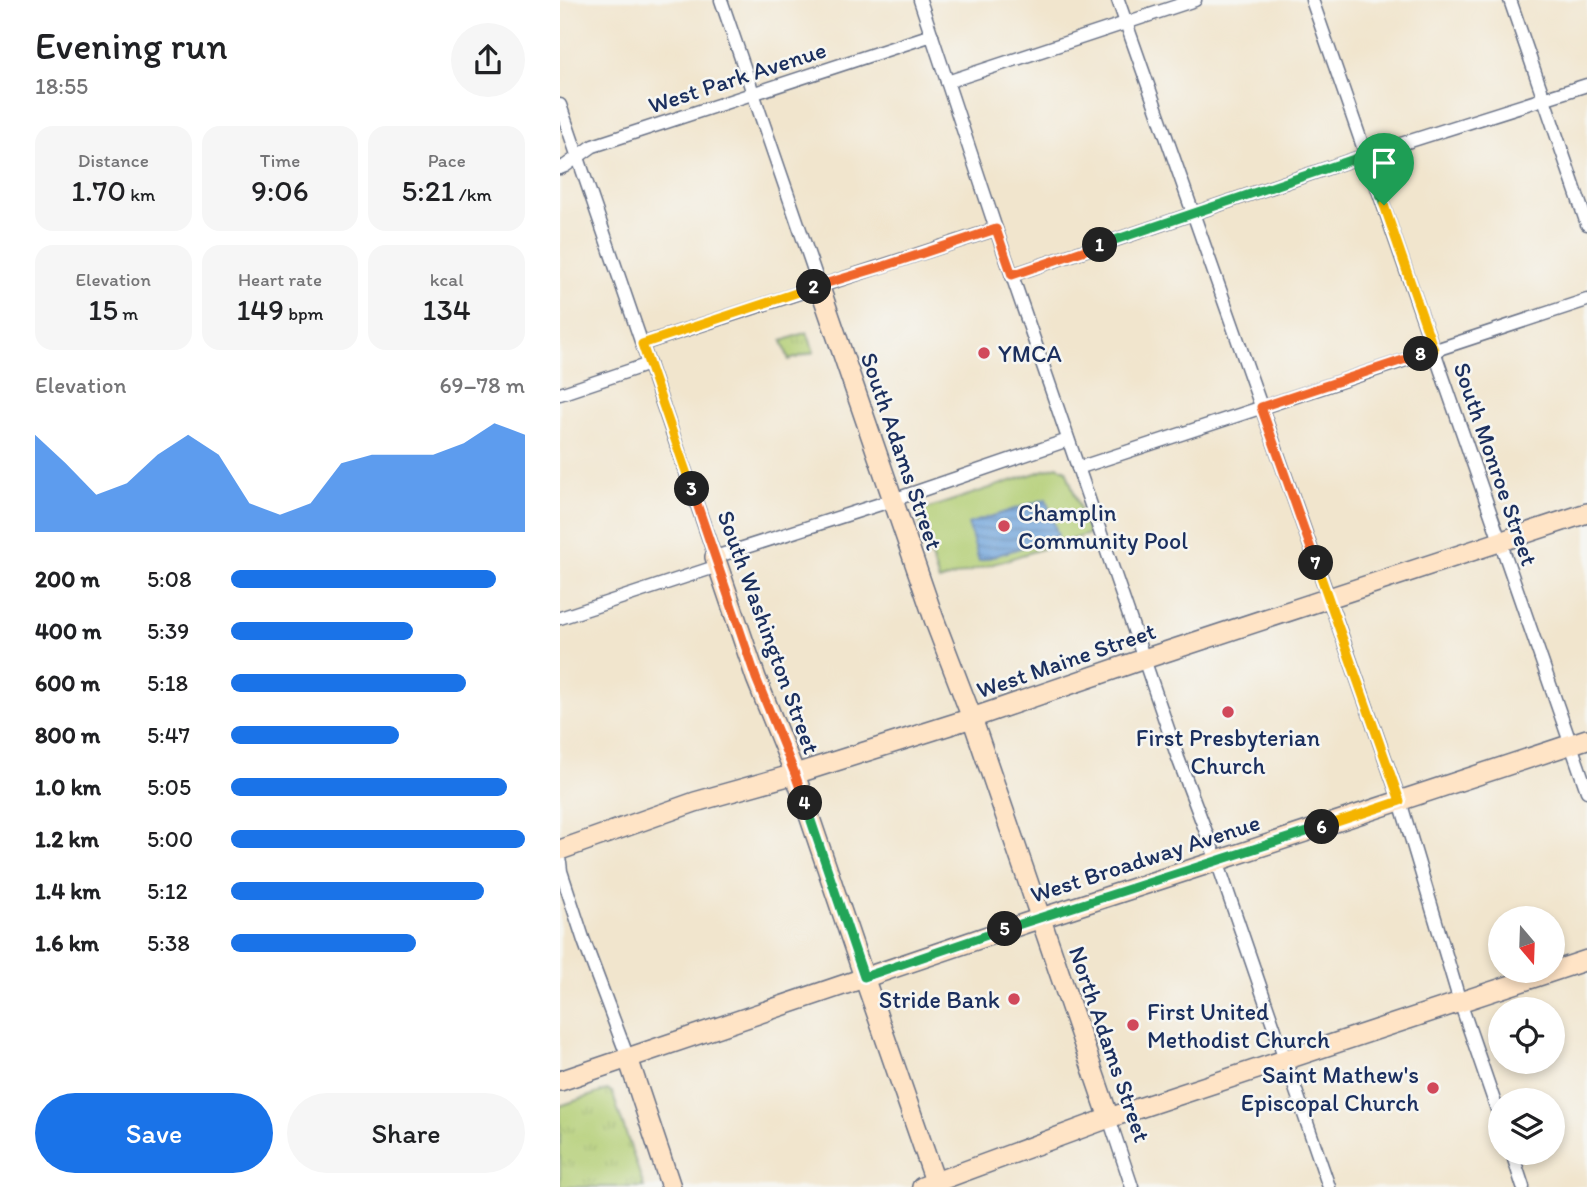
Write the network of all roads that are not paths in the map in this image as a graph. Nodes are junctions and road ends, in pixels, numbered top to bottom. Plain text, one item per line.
1 (721, 0) edge
2 (920, 0) edge
3 (1118, 0) edge
4 (1195, 0) edge
5 (1312, 0) edge
6 (1510, 0) edge
7 (1126, 23) junction
8 (932, 35) junction
9 (947, 82) junction
10 (1587, 85) edge
11 (753, 93) junction
12 (1544, 99) junction
13 (560, 105) edge
14 (1366, 155) junction
15 (578, 157) junction
16 (560, 168) edge
17 (1193, 213) junction
18 (1587, 224) edge
19 (996, 229) junction
20 (1012, 275) junction
21 (819, 285) junction
22 (1587, 300) edge
23 (642, 344) junction
24 (1434, 350) junction
25 (649, 364) junction
26 (560, 394) edge
27 (1261, 407) junction
28 (1068, 440) junction
29 (1078, 468) junction
30 (893, 500) junction
31 (1587, 513) edge
32 (1501, 542) junction
33 (717, 562) junction
34 (1328, 598) junction
35 (560, 618) edge
36 (1144, 659) junction
37 (972, 718) junction
38 (1579, 741) edge
39 (795, 774) junction
40 (1587, 791) edge
41 (1400, 801) junction
42 (560, 850) edge
43 (1217, 861) junction
44 (560, 862) edge
45 (1041, 918) junction
46 (1587, 960) edge
47 (864, 977) junction
48 (1460, 1002) junction
49 (628, 1058) junction
50 (1285, 1059) junction
51 (560, 1081) edge
52 (1490, 1088) edge
53 (1109, 1118) junction
54 (1516, 1165) edge
55 (932, 1185) edge
56 (671, 1187) edge
57 (1132, 1187) edge
58 (1329, 1187) edge
59 (1523, 1187) edge

1 - 11 street, South Adams Street
2 - 8 street
3 - 7 street
4 - 7 street
5 - 14 street, South Monroe Street
6 - 12 street
7 - 9 street
7 - 17 street
8 - 9 street
8 - 11 street, West Park Avenue
9 - 19 street
10 - 12 street
11 - 15 street, West Park Avenue
11 - 21 street, South Adams Street
12 - 14 street
12 - 18 street
13 - 15 street, South Washington Street
14 - 17 street
14 - 24 street, South Monroe Street
15 - 16 street, West Park Avenue
15 - 23 street, South Washington Street
17 - 20 street
17 - 27 street
19 - 20 street
19 - 21 street
20 - 28 street
21 - 23 street
21 - 30 main road, South Adams Street
22 - 24 street
23 - 25 street, South Washington Street
24 - 27 street
24 - 32 street, South Monroe Street
25 - 26 street
25 - 33 street, South Washington Street
27 - 29 street
27 - 34 street
28 - 29 street
28 - 30 street
29 - 36 street
30 - 33 street
30 - 37 main road, South Adams Street
31 - 32 main road, West Maine Street
32 - 34 main road, West Maine Street
32 - 38 street, South Monroe Street
33 - 35 street
33 - 39 main road, South Washington Street
34 - 36 main road, West Maine Street
34 - 41 street
36 - 37 main road, West Maine Street
36 - 43 street
37 - 39 main road, West Maine Street
37 - 45 main road, South Adams Street
38 - 40 street, South Monroe Street
38 - 41 main road, West Broadway Avenue
39 - 42 main road, West Maine Street
39 - 47 main road, South Washington Street
41 - 43 main road, West Broadway Avenue
41 - 48 street
43 - 45 main road, West Broadway Avenue
43 - 50 street
44 - 49 street
45 - 47 main road, West Broadway Avenue
45 - 53 main road, North Adams Street
46 - 48 main road
47 - 49 main road, West Broadway Avenue
47 - 55 main road, South Washington Street
48 - 50 main road
48 - 52 street
49 - 51 main road, West Broadway Avenue
49 - 56 main road
50 - 53 main road
50 - 58 street
53 - 55 main road
53 - 57 street, North Adams Street
54 - 59 street

